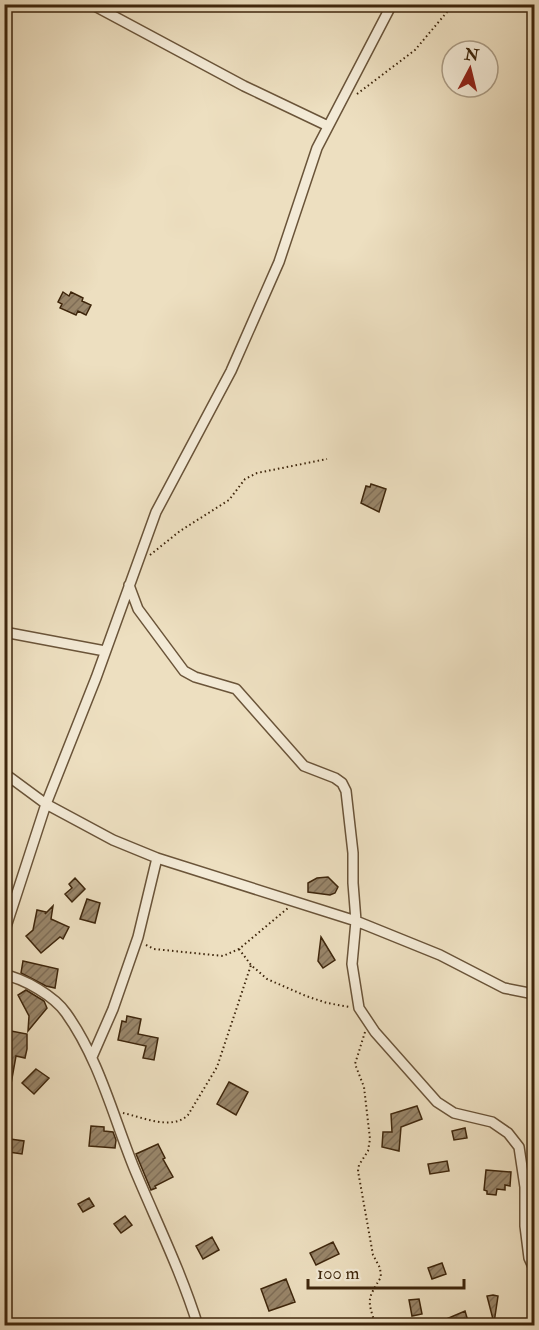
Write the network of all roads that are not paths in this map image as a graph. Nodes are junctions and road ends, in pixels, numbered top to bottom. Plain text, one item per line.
1 (91, 4) edge
2 (392, 4) edge
3 (328, 126) junction
4 (129, 585) junction
5 (4, 632) edge
6 (105, 651) junction
7 (4, 772) edge
8 (46, 804) junction
9 (158, 858) junction
10 (356, 921) junction
11 (4, 933) edge
12 (4, 975) edge
13 (534, 994) edge
14 (92, 1057) junction
15 (534, 1269) edge
16 (198, 1326) edge

1 - 3 street
2 - 3 street
3 - 4 street
4 - 6 street
4 - 10 street
5 - 6 street
6 - 8 street
7 - 8 street
8 - 9 street
8 - 11 street
9 - 10 street
9 - 14 street
10 - 13 street
10 - 15 street
12 - 14 street
14 - 16 street

